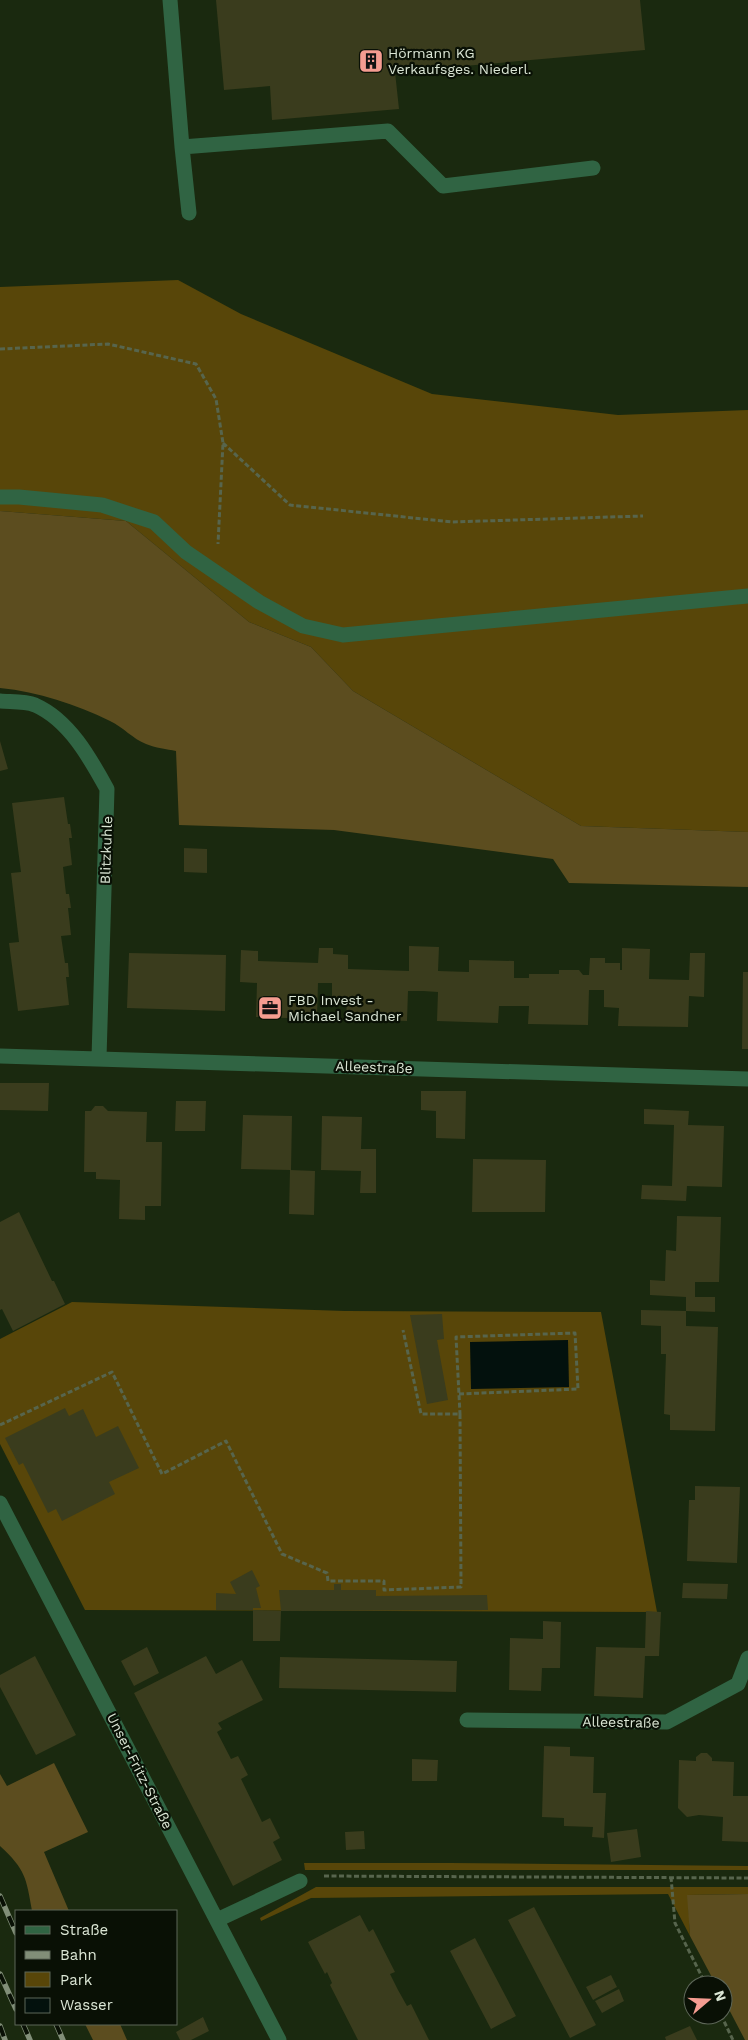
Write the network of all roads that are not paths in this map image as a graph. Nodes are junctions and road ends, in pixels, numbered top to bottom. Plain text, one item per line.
1 (170, 0) edge
2 (182, 147) junction
3 (593, 168) dead end
4 (189, 213) dead end
5 (0, 497) edge
6 (748, 596) edge
7 (0, 701) edge
8 (0, 1056) edge
9 (100, 1058) junction
10 (748, 1079) edge
11 (0, 1503) edge
12 (748, 1658) edge
13 (467, 1720) dead end
14 (300, 1881) road end
15 (217, 1920) junction
16 (279, 2040) edge

1 - 2 street
2 - 3 street
2 - 4 street
5 - 6 street
7 - 9 street, Blitzkuhle
8 - 9 street, Alleestraße
9 - 10 street, Alleestraße
11 - 15 street, Unser-Fritz-Straße
12 - 13 street, Alleestraße
14 - 15 street
15 - 16 street, Unser-Fritz-Straße

